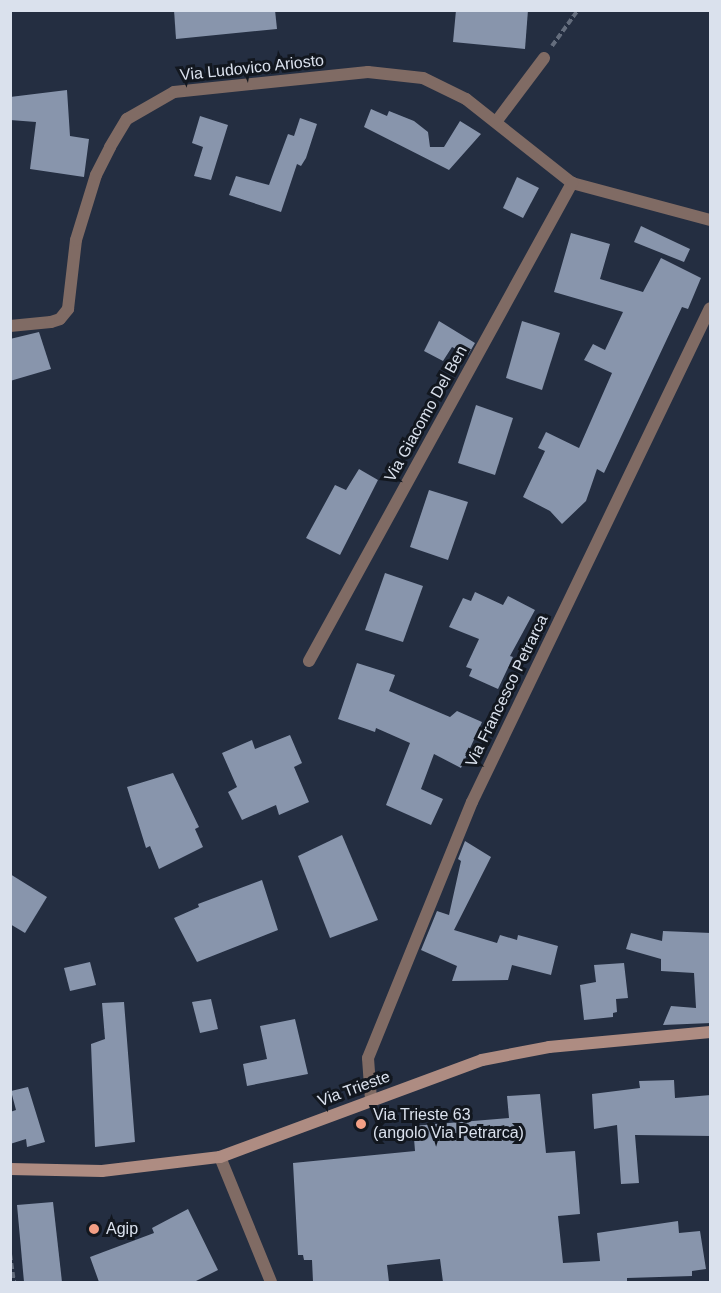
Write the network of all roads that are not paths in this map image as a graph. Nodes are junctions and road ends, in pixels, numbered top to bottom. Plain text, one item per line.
1 (544, 58) road end
2 (496, 122) junction
3 (572, 183) junction
4 (711, 220) edge
5 (711, 308) edge
6 (10, 326) edge
7 (309, 661) dead end
8 (711, 1032) edge
9 (371, 1100) junction
10 (220, 1157) junction
11 (10, 1169) edge
12 (271, 1282) edge

1 - 2 street
2 - 3 street, Via Ludovico Ariosto
2 - 6 street, Via Ludovico Ariosto
3 - 4 street, Via Ludovico Ariosto
3 - 7 street, Via Giacomo Del Ben
5 - 9 street, Via Francesco Petrarca
8 - 9 street, Via Trieste
9 - 10 street, Via Trieste
10 - 11 street, Via Trieste
10 - 12 street

